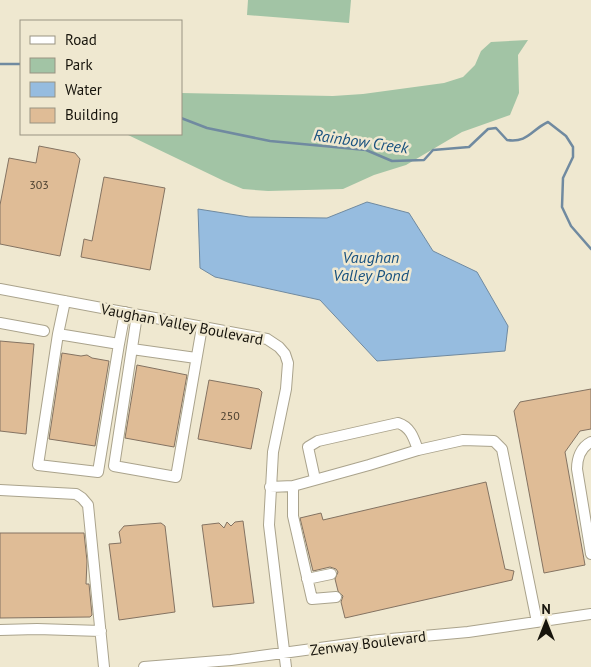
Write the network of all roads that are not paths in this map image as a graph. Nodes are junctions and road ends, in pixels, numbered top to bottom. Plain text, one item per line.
1 (0, 289) edge
2 (65, 301) junction
3 (125, 312) junction
4 (137, 315) junction
5 (0, 323) edge
6 (202, 327) junction
7 (44, 331) dead end
8 (58, 334) junction
9 (119, 344) junction
10 (132, 349) junction
11 (196, 358) junction
12 (591, 442) edge
13 (418, 450) junction
14 (315, 479) junction
15 (293, 486) junction
16 (270, 487) junction
17 (0, 490) edge
18 (588, 518) edge
19 (591, 554) edge
20 (331, 574) dead end
21 (307, 579) junction
22 (336, 597) dead end
23 (591, 614) edge
24 (537, 622) junction
25 (0, 630) edge
26 (101, 631) junction
27 (284, 653) junction
28 (104, 667) edge
29 (144, 667) edge
30 (286, 667) edge

1 - 2 street, Vaughan Valley Boulevard
2 - 3 street, Vaughan Valley Boulevard
2 - 8 street
3 - 4 street, Vaughan Valley Boulevard
3 - 9 street
4 - 6 street, Vaughan Valley Boulevard
4 - 10 street
5 - 7 street
6 - 11 street
6 - 16 street, Vaughan Valley Boulevard
8 - 9 street
8 - 9 street
10 - 11 street
10 - 11 street
12 - 18 street
13 - 14 street
13 - 14 street
13 - 24 street
14 - 15 street
15 - 16 street
15 - 21 street
16 - 27 street, Vaughan Valley Boulevard
17 - 26 street
18 - 19 street
20 - 21 street
21 - 22 street
23 - 24 street, Zenway Boulevard
24 - 27 street, Zenway Boulevard
25 - 26 street
26 - 28 street
27 - 29 street, Zenway Boulevard
27 - 30 street, Vaughan Valley Boulevard

